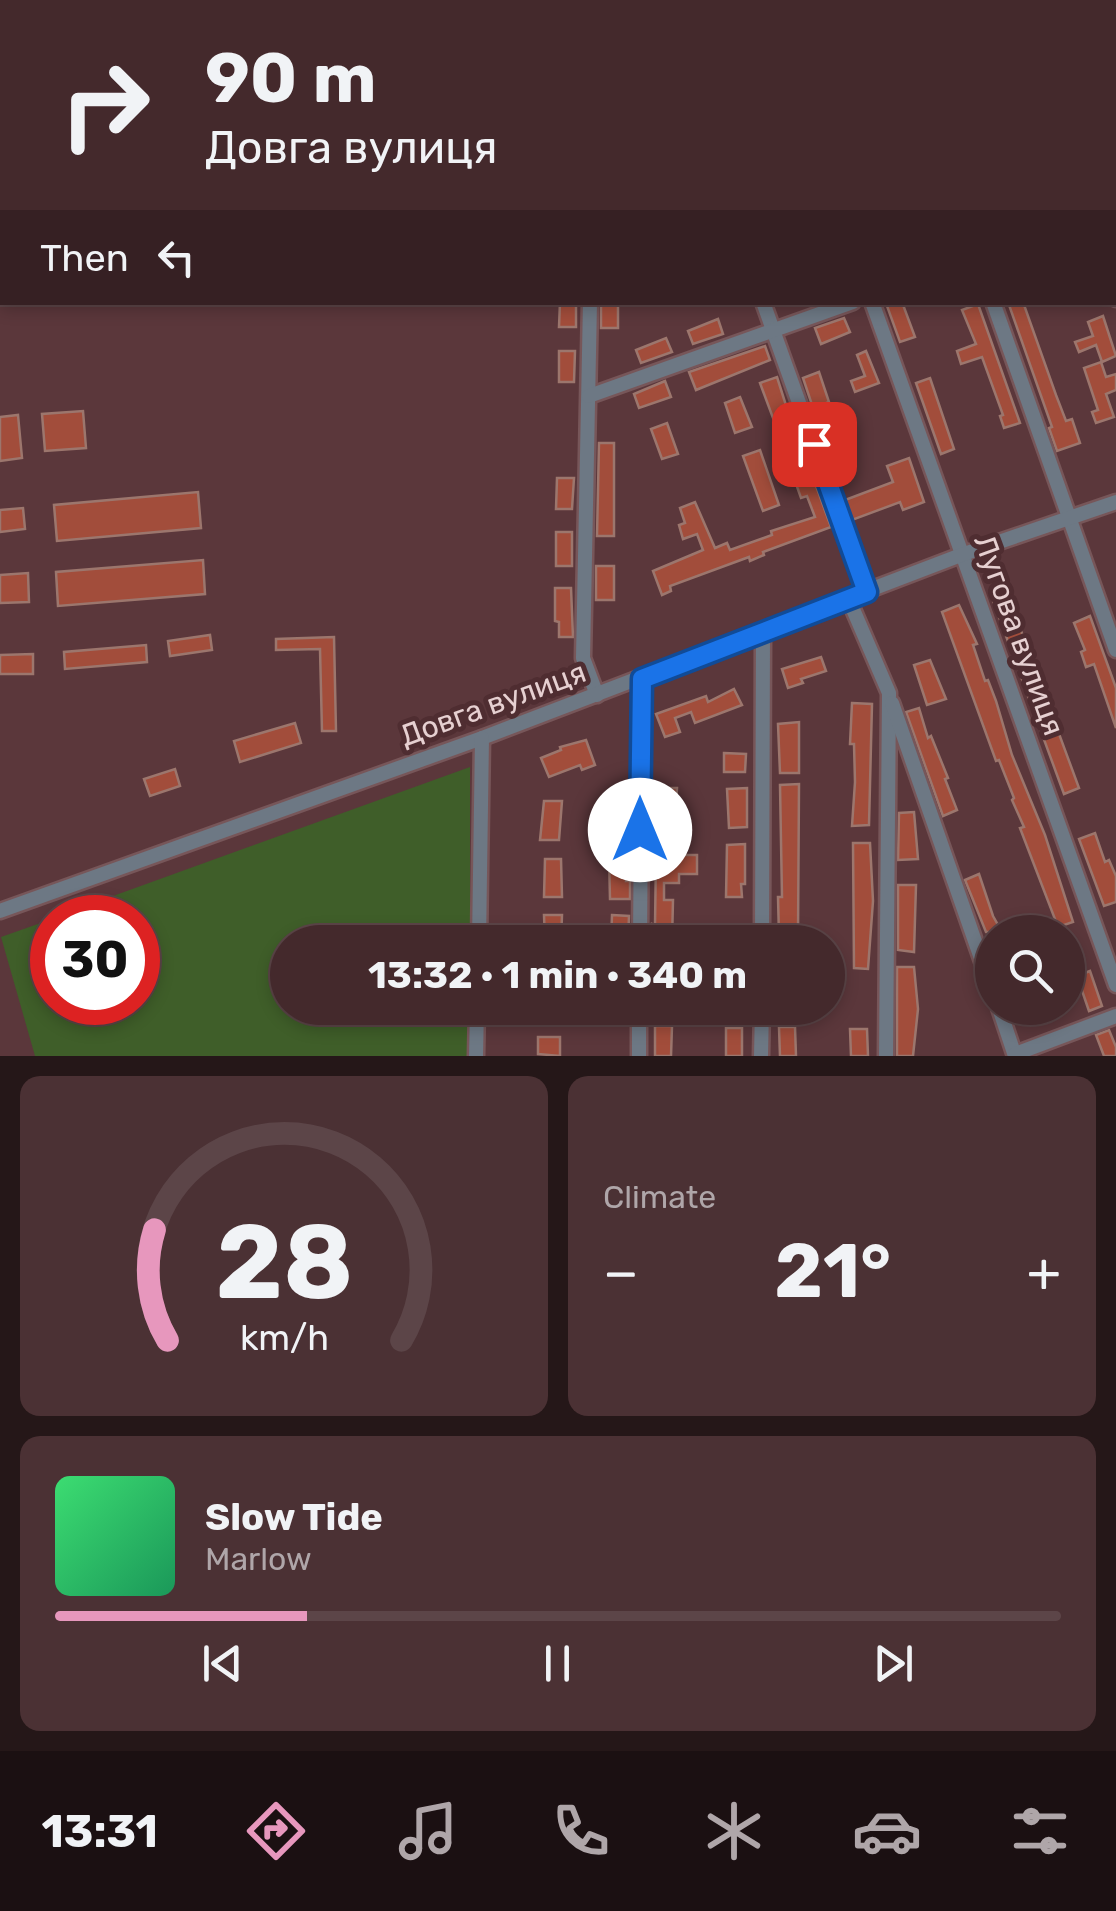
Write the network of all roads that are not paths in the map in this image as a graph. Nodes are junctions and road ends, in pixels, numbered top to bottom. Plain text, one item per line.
1 (590, 305) edge
2 (764, 305) edge
3 (846, 305) edge
4 (873, 305) edge
5 (994, 305) edge
6 (774, 332) junction
7 (589, 396) junction
8 (1116, 502) edge
9 (1070, 518) junction
10 (961, 555) junction
11 (867, 592) junction
12 (849, 600) junction
13 (762, 633) junction
14 (1116, 650) edge
15 (642, 679) junction
16 (888, 693) junction
17 (597, 695) junction
18 (482, 738) junction
19 (0, 910) edge
20 (479, 925) edge
21 (640, 925) edge
22 (762, 925) edge
23 (975, 941) edge
24 (1116, 986) edge
25 (1116, 1016) edge
26 (477, 1025) edge
27 (640, 1025) edge
28 (762, 1025) edge
29 (1004, 1025) edge
30 (1012, 1055) edge
31 (476, 1056) edge
32 (639, 1056) edge
33 (762, 1056) edge
34 (886, 1056) edge

1 - 7 street
2 - 6 street
3 - 6 street
4 - 10 street, Лугова вулиця
5 - 9 street
6 - 7 street
6 - 11 street
7 - 17 street
8 - 9 street, Довга вулиця
9 - 10 street, Довга вулиця
9 - 14 street
10 - 11 street, Довга вулиця
10 - 24 street, Лугова вулиця
11 - 12 street, Довга вулиця
12 - 13 street, Довга вулиця
12 - 16 street
13 - 15 street, Довга вулиця
13 - 22 street
15 - 17 street, Довга вулиця
15 - 21 street
16 - 23 street
16 - 34 street
17 - 18 street, Довга вулиця
18 - 19 street, Довга вулиця
18 - 20 street
25 - 30 street
26 - 31 street
27 - 32 street
28 - 33 street
29 - 30 street

